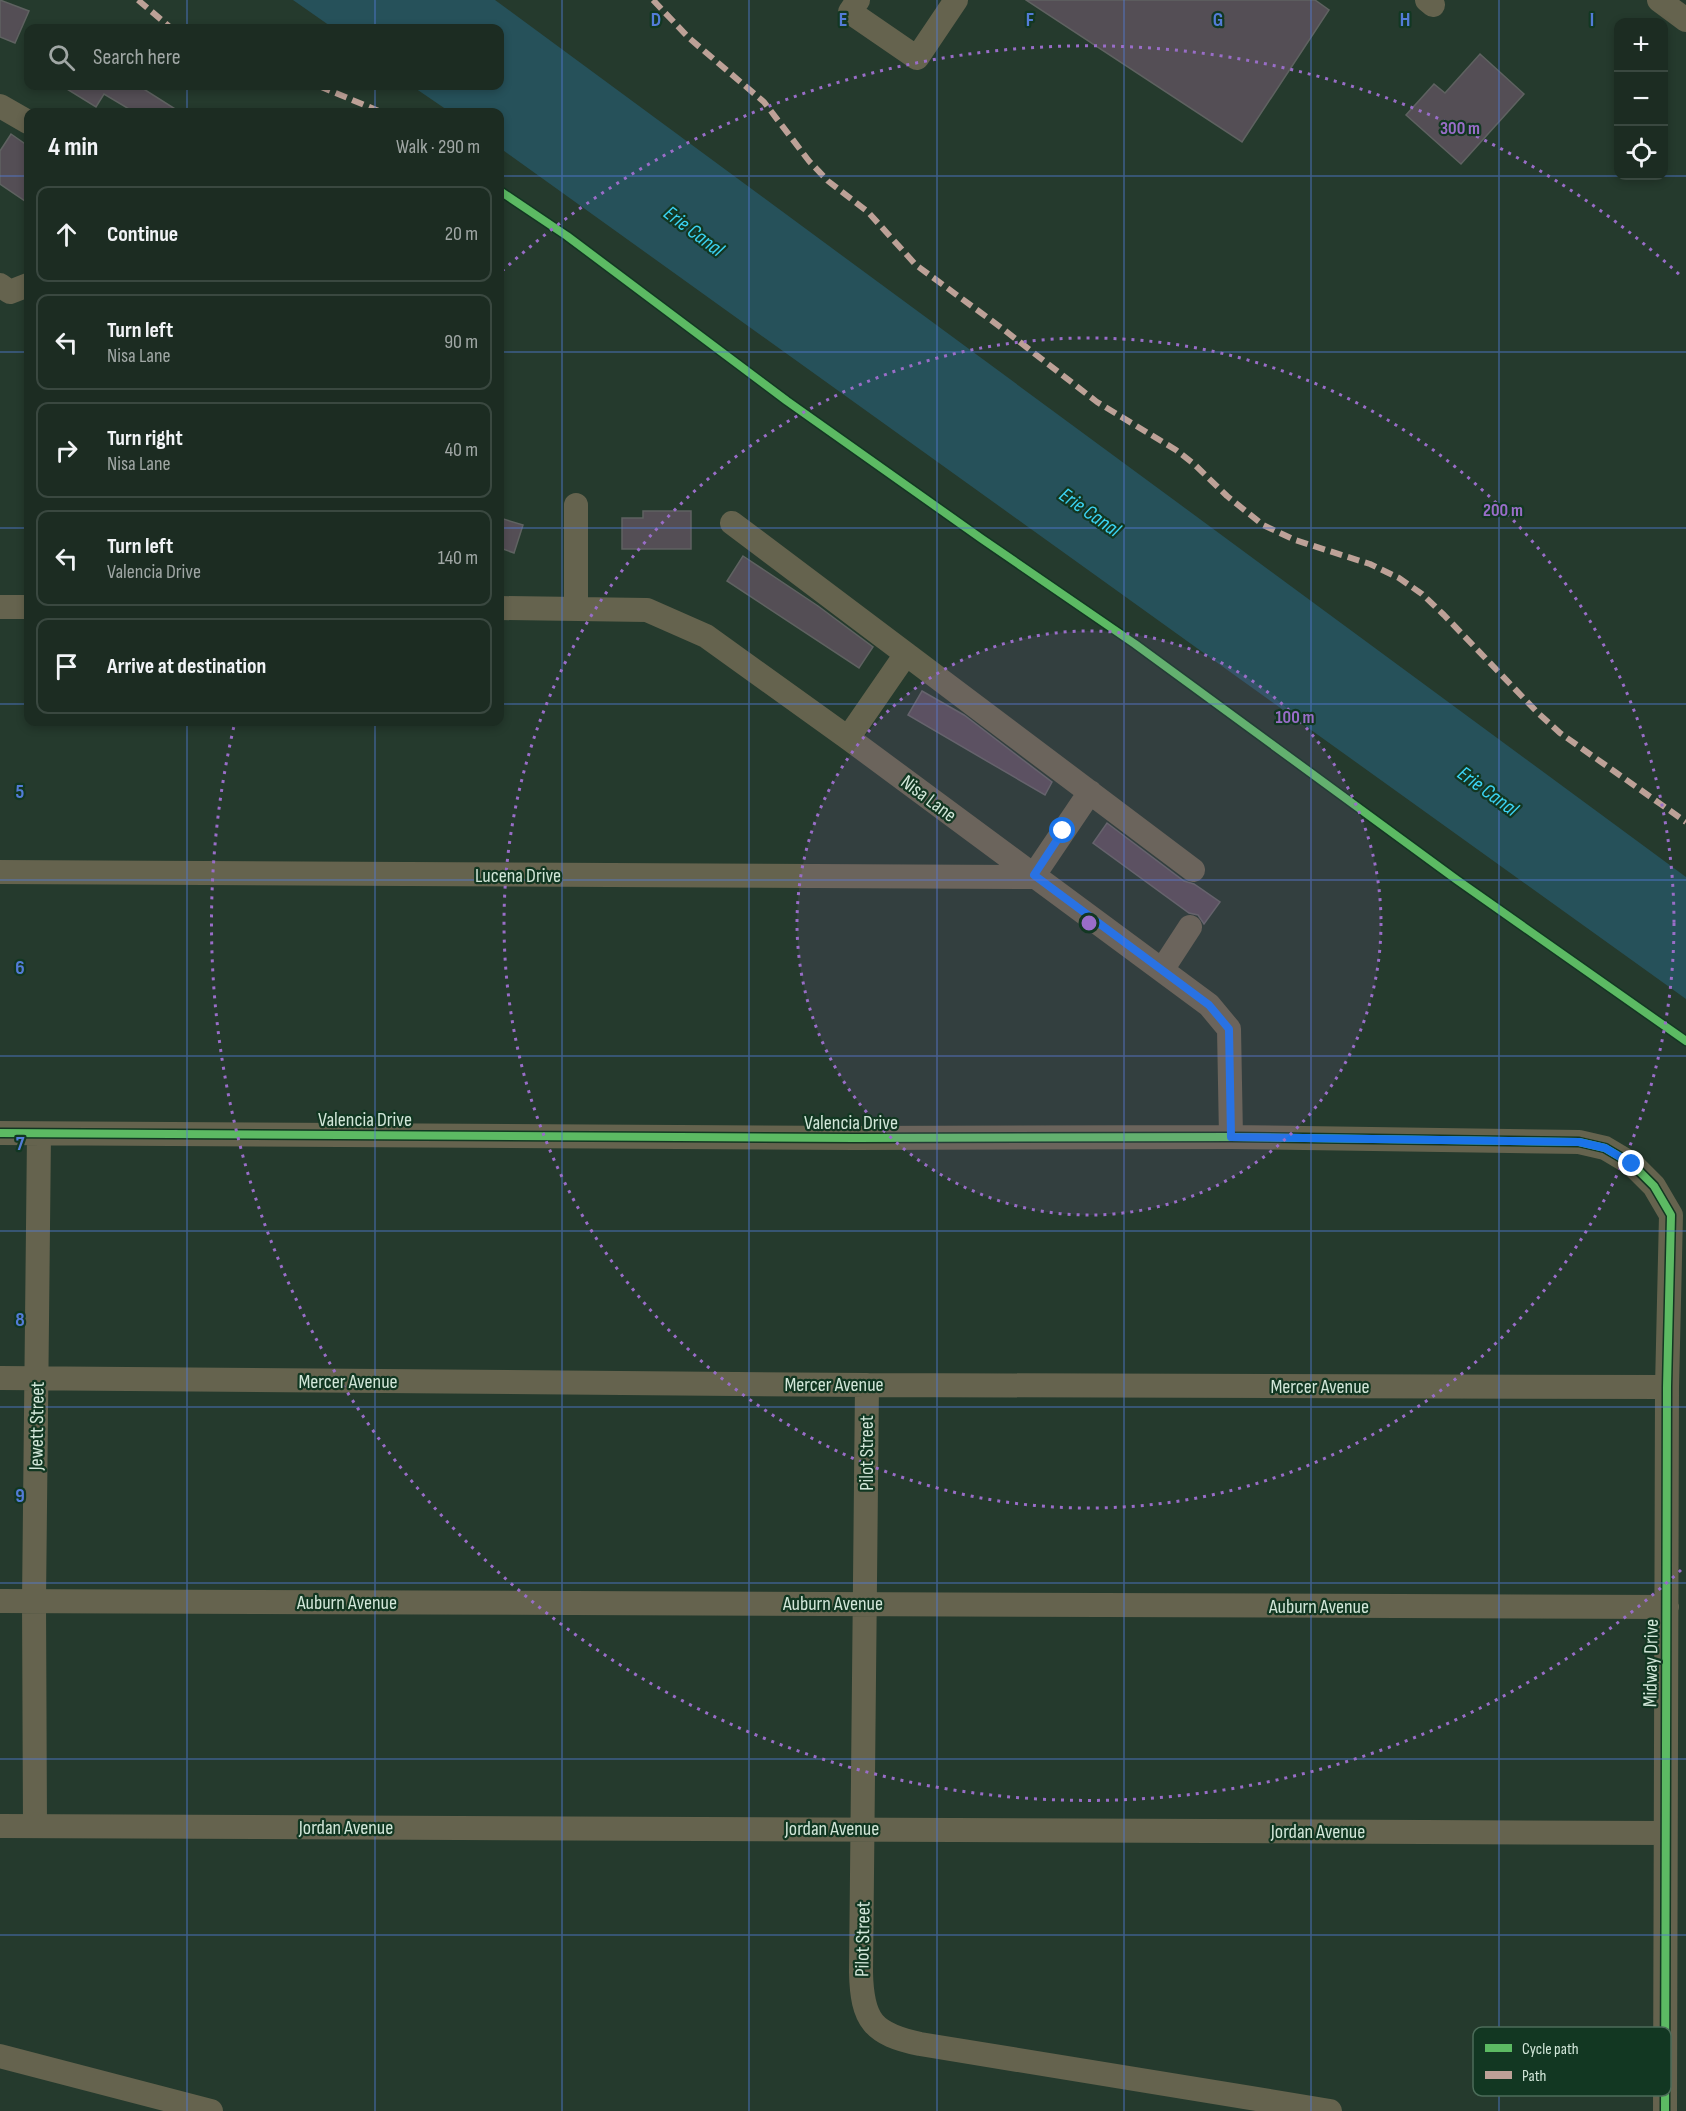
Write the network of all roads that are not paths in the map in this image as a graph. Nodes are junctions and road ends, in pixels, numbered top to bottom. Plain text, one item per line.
1 (858, 0) edge
2 (956, 0) edge
3 (1659, 0) edge
4 (1686, 20) edge
5 (0, 106) edge
6 (24, 120) edge
7 (0, 285) edge
8 (24, 287) edge
9 (576, 505) dead end
10 (732, 523) dead end
11 (0, 607) edge
12 (24, 608) edge
13 (504, 608) edge
14 (576, 608) junction
15 (906, 654) junction
16 (848, 738) junction
17 (1090, 792) junction
18 (1193, 870) dead end
19 (0, 872) edge
20 (1035, 876) junction
21 (1190, 927) dead end
22 (1162, 970) junction
23 (0, 1133) edge
24 (39, 1134) junction
25 (1231, 1137) junction
26 (1671, 1215) joint
27 (0, 1378) edge
28 (36, 1378) junction
29 (867, 1385) junction
30 (1667, 1387) junction
31 (0, 1601) edge
32 (34, 1601) junction
33 (865, 1603) junction
34 (1667, 1608) junction
35 (0, 1826) edge
36 (35, 1826) junction
37 (863, 1828) junction
38 (1665, 1833) junction
39 (1665, 2027) edge
40 (0, 2056) edge
41 (211, 2111) edge
42 (1329, 2111) edge

1 - 2 street
3 - 4 street
5 - 6 street
7 - 8 street
9 - 14 street
10 - 15 street
11 - 12 street
13 - 14 street, Nisa Lane
14 - 16 street, Nisa Lane
15 - 16 street
15 - 17 street
16 - 20 street, Nisa Lane
17 - 18 street
17 - 20 street
19 - 20 street, Lucena Drive
20 - 22 street, Nisa Lane
21 - 22 street
22 - 25 street, Nisa Lane
23 - 24 street, Valencia Drive
24 - 25 street, Valencia Drive
24 - 28 street, Jewett Street
25 - 26 street, Valencia Drive
26 - 30 street, Midway Drive
27 - 28 street, Mercer Avenue
28 - 29 street, Mercer Avenue
28 - 32 street, Jewett Street
29 - 30 street, Mercer Avenue
29 - 33 street, Pilot Street
30 - 34 street, Midway Drive
31 - 32 street, Auburn Avenue
32 - 33 street, Auburn Avenue
32 - 36 street, Jewett Street
33 - 34 street, Auburn Avenue
33 - 37 street, Pilot Street
34 - 38 street, Midway Drive
35 - 36 street, Jordan Avenue
36 - 37 street, Jordan Avenue
37 - 38 street, Jordan Avenue
37 - 42 street, Pilot Street
38 - 39 street, Midway Drive
40 - 41 street

